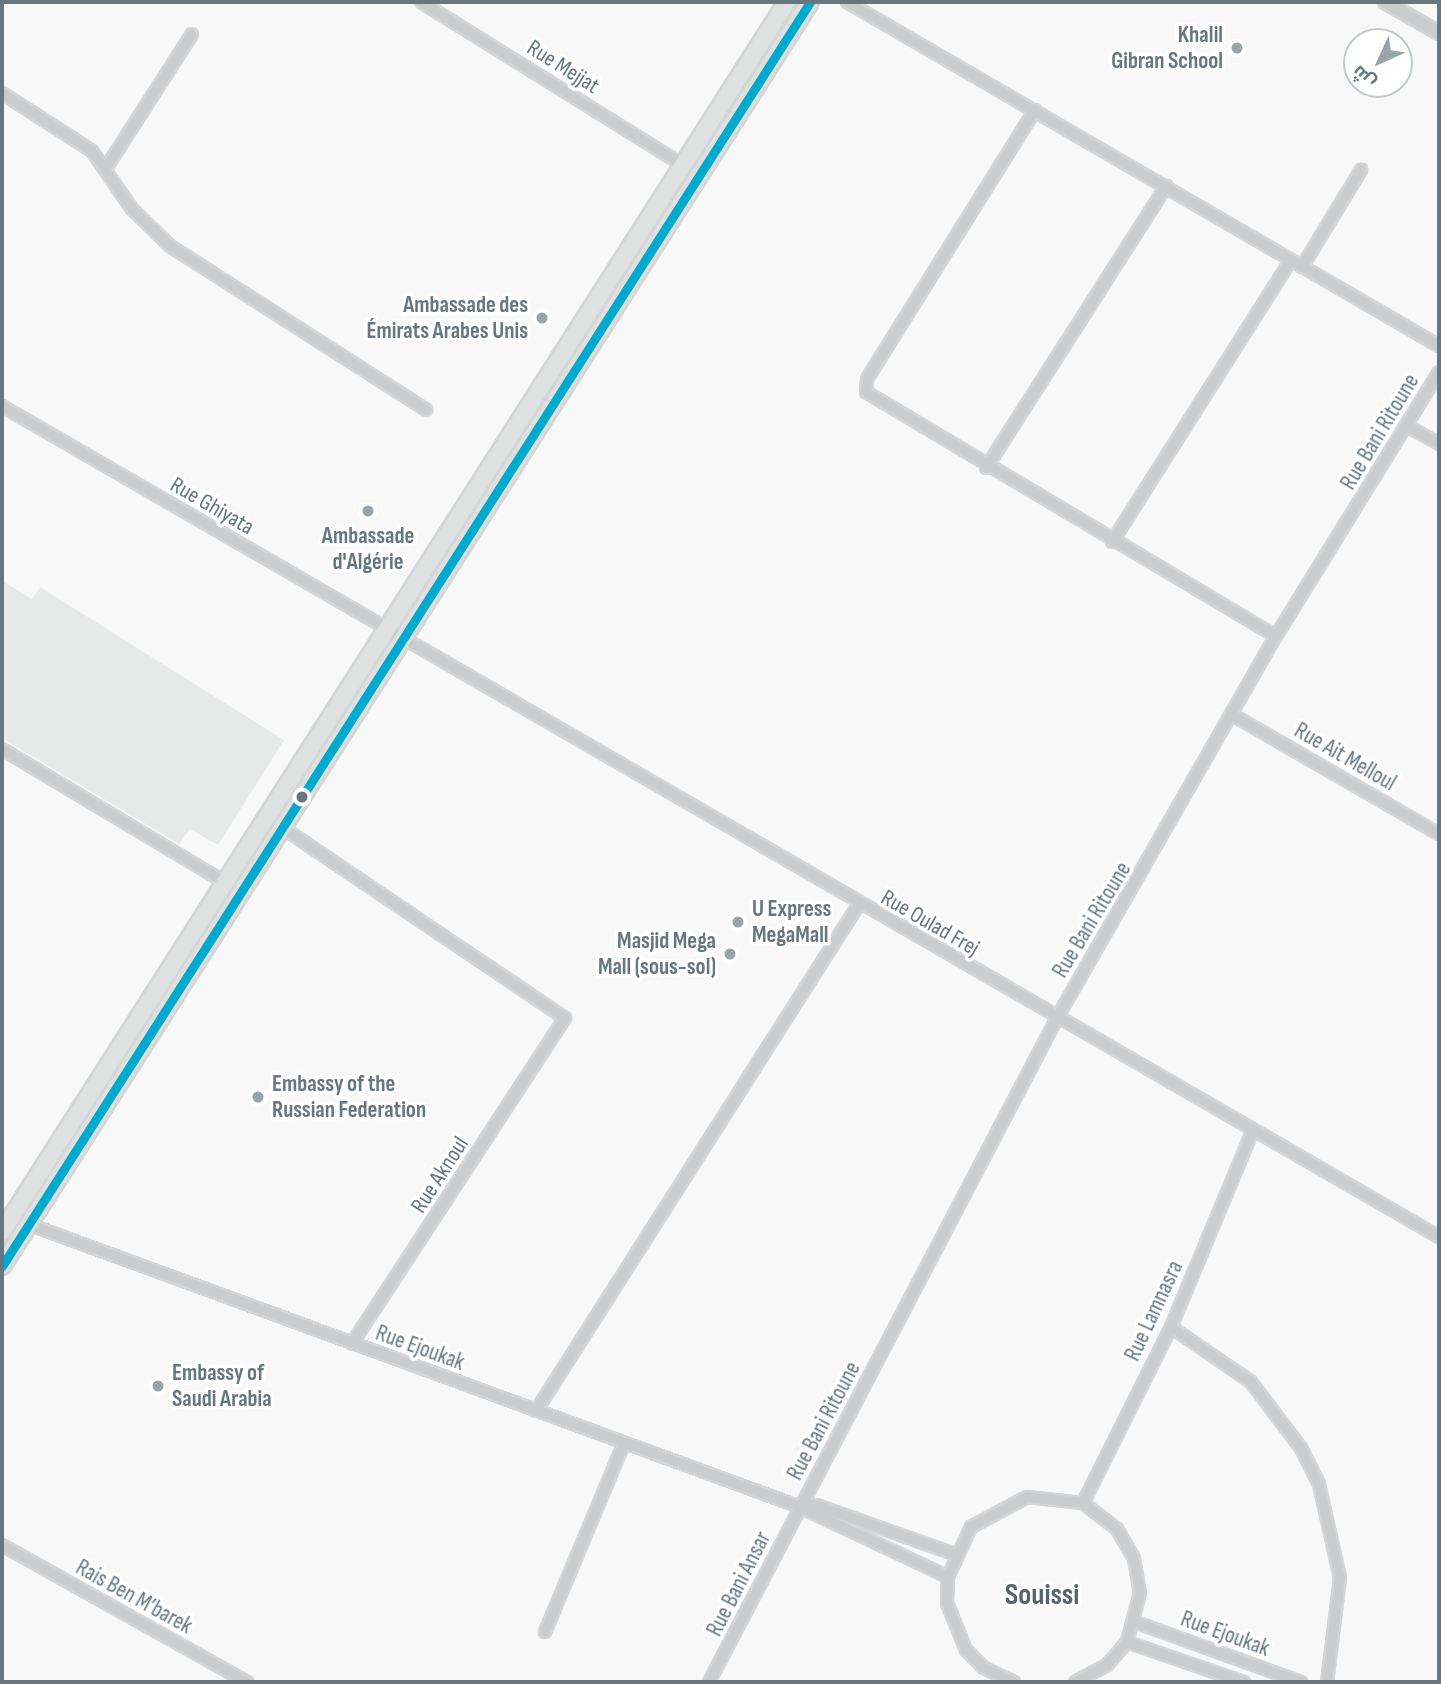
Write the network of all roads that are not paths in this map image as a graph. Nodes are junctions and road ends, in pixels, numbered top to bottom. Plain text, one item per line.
1 (421, 2) edge
2 (788, 2) edge
3 (810, 2) edge
4 (847, 2) edge
5 (1385, 2) edge
6 (1439, 33) edge
7 (192, 34) dead end
8 (2, 93) edge
9 (1035, 110) junction
10 (684, 165) junction
11 (106, 168) junction
12 (1362, 170) dead end
13 (1166, 186) junction
14 (1290, 261) junction
15 (1302, 267) junction
16 (1439, 346) edge
17 (1439, 372) edge
18 (2, 406) edge
19 (426, 410) dead end
20 (1407, 426) junction
21 (1439, 444) edge
22 (986, 468) junction
23 (1112, 542) junction
24 (387, 631) junction
25 (1276, 636) junction
26 (403, 640) junction
27 (1231, 714) junction
28 (2, 749) edge
29 (284, 828) junction
30 (1439, 834) edge
31 (226, 883) junction
32 (859, 904) junction
33 (1057, 1018) junction
34 (1252, 1132) junction
35 (28, 1224) junction
36 (2, 1231) edge
37 (1439, 1237) edge
38 (2, 1266) edge
39 (1171, 1327) junction
40 (352, 1343) junction
41 (536, 1411) junction
42 (624, 1443) junction
43 (1083, 1503) junction
44 (801, 1505) junction
45 (2, 1545) edge
46 (954, 1554) junction
47 (948, 1577) junction
48 (1135, 1622) junction
49 (545, 1632) dead end
50 (1127, 1642) junction
51 (1000, 1680) edge
52 (247, 1682) edge
53 (709, 1682) edge
54 (1014, 1682) edge
55 (1075, 1682) edge
56 (1244, 1682) edge
57 (1301, 1682) edge
58 (1326, 1682) edge

1 - 10 street, Rue Mejjat
2 - 10 main road
3 - 26 main road
4 - 9 street
5 - 6 street
7 - 11 street
8 - 11 street
9 - 13 street
9 - 22 street
10 - 24 main road
11 - 19 street
12 - 15 street
13 - 14 street
13 - 22 street
14 - 15 street
14 - 23 street
15 - 16 street
17 - 20 street, Rue Bani Ritoune
18 - 24 street, Rue Ghiyata
20 - 21 street
20 - 25 street, Rue Bani Ritoune
22 - 23 street
23 - 25 street
24 - 26 street, Rue Ghiyata
24 - 31 main road
25 - 27 street, Rue Bani Ritoune
26 - 29 main road
26 - 32 street, Rue Oulad Frej
27 - 30 street, Rue Ait Melloul
27 - 33 street, Rue Bani Ritoune
28 - 31 street
29 - 35 main road
29 - 40 street, Rue Aknoul
31 - 36 main road
32 - 33 street, Rue Oulad Frej
32 - 41 street
33 - 34 street, Rue Oulad Frej
33 - 44 street, Rue Bani Ritoune
34 - 37 street, Rue Oulad Frej
34 - 39 street, Rue Lamnasra
35 - 38 main road
35 - 40 street, Rue Ejoukak
39 - 43 street, Rue Lamnasra
39 - 58 street
40 - 41 street, Rue Ejoukak
41 - 42 street, Rue Ejoukak
42 - 44 street, Rue Ejoukak
42 - 49 street
43 - 46 street
43 - 48 street
44 - 46 street, Rue Ejoukak
44 - 47 street, Rue Ejoukak
44 - 53 street, Rue Bani Ansar
45 - 52 street, Rais Ben M’barek
46 - 47 street
47 - 51 street
48 - 50 street
48 - 57 street, Rue Ejoukak
50 - 55 street
50 - 56 street, Rue Ejoukak
51 - 54 street

